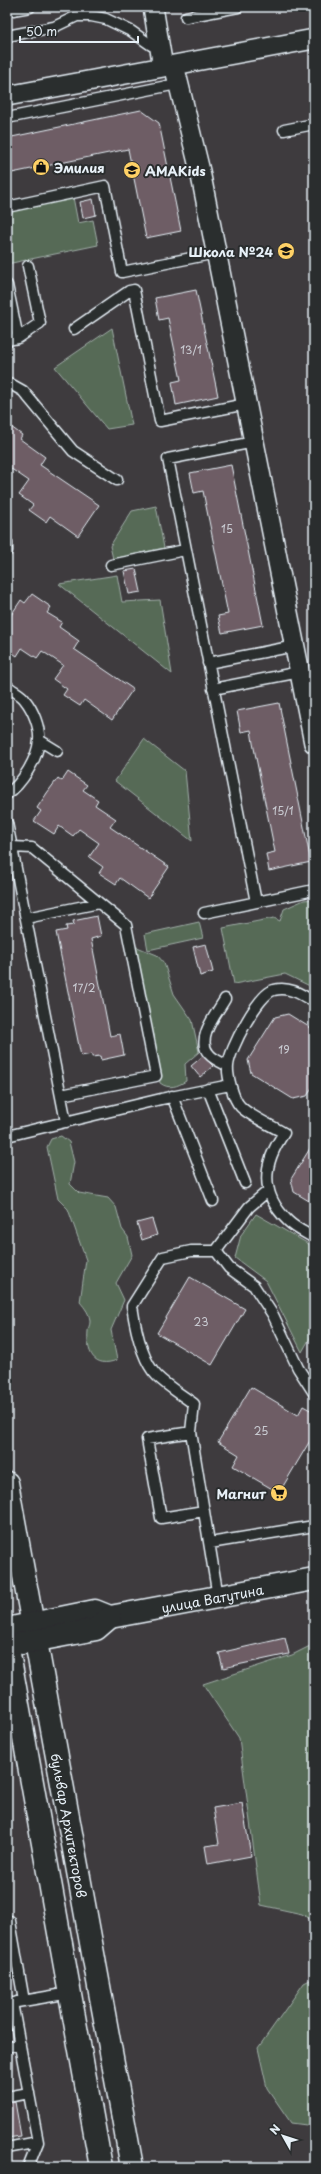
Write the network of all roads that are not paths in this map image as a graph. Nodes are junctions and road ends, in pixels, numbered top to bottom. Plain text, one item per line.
1 (30, 7) edge
2 (153, 7) edge
3 (238, 7) edge
4 (7, 11) edge
5 (197, 11) edge
6 (186, 16) dead end
7 (7, 36) edge
8 (314, 39) edge
9 (160, 48) junction
10 (172, 72) junction
11 (7, 96) edge
12 (7, 118) edge
13 (314, 124) edge
14 (284, 130) dead end
15 (7, 206) edge
16 (216, 253) junction
17 (28, 266) dead end
18 (7, 285) edge
19 (74, 329) dead end
20 (18, 338) junction
21 (7, 340) edge
22 (7, 382) edge
23 (246, 404) junction
24 (254, 442) junction
25 (117, 480) dead end
26 (7, 543) edge
27 (186, 550) junction
28 (7, 551) edge
29 (111, 565) dead end
30 (294, 646) junction
31 (208, 663) junction
32 (300, 672) junction
33 (7, 689) edge
34 (213, 689) junction
35 (39, 740) junction
36 (314, 743) edge
37 (58, 751) dead end
38 (7, 794) edge
39 (7, 823) edge
40 (12, 847) junction
41 (314, 890) edge
42 (256, 902) junction
43 (99, 903) junction
44 (204, 913) dead end
45 (26, 918) junction
46 (225, 999) dead end
47 (314, 1002) edge
48 (228, 1066) junction
49 (230, 1085) junction
50 (208, 1089) junction
51 (61, 1095) junction
52 (172, 1096) junction
53 (66, 1122) junction
54 (7, 1136) edge
55 (245, 1184) dead end
56 (269, 1190) junction
57 (213, 1201) dead end
58 (314, 1238) edge
59 (216, 1251) junction
60 (314, 1393) edge
61 (191, 1432) junction
62 (7, 1483) edge
63 (204, 1511) junction
64 (314, 1526) edge
65 (210, 1543) junction
66 (314, 1579) edge
67 (218, 1597) junction
68 (7, 1628) edge
69 (35, 1632) junction
70 (7, 1645) edge
71 (7, 1922) edge
72 (70, 1993) junction
73 (24, 2001) junction
74 (10, 2003) edge
75 (20, 2044) junction
76 (7, 2047) edge
77 (29, 2093) junction
78 (7, 2097) edge
79 (38, 2142) junction
80 (7, 2148) edge
81 (28, 2167) edge
82 (101, 2167) edge
83 (132, 2167) edge

1 - 4 lane
2 - 9 street
3 - 5 lane
5 - 6 lane
7 - 9 lane
8 - 10 street
9 - 10 street
10 - 11 street
10 - 12 lane
10 - 16 street
13 - 14 lane
15 - 16 lane
16 - 23 street
17 - 20 lane
18 - 20 lane
19 - 23 lane
20 - 21 lane
22 - 25 lane
23 - 24 street
24 - 27 lane
24 - 30 street
26 - 28 lane
27 - 29 lane
27 - 31 lane
30 - 31 lane
30 - 32 street
31 - 34 lane
32 - 34 lane
32 - 36 street
33 - 35 lane
34 - 42 lane
35 - 37 lane
35 - 38 lane
39 - 40 lane
40 - 43 lane
40 - 45 lane
41 - 42 lane
42 - 44 lane
43 - 45 lane
43 - 51 lane
45 - 51 lane
46 - 48 lane
47 - 48 lane
48 - 49 lane
49 - 50 lane
49 - 56 lane
50 - 52 lane
50 - 55 lane
51 - 53 lane
52 - 53 lane
52 - 57 lane
53 - 54 lane
56 - 58 lane
56 - 59 lane
59 - 60 lane
59 - 61 lane
61 - 63 lane
61 - 63 lane
62 - 69 main road, бульвар Архитекторов
63 - 65 lane
64 - 65 lane
65 - 67 lane
66 - 67 main road, улица Ватутина
67 - 69 main road, улица Ватутина
68 - 69 main road, улица Ватутина
69 - 70 main road, улица Ватутина
69 - 83 main road, бульвар Архитекторов
70 - 72 main road
71 - 73 lane
72 - 73 lane
72 - 82 main road
73 - 74 lane
74 - 75 lane
75 - 76 lane
75 - 77 lane
77 - 78 lane
77 - 79 lane
79 - 80 lane
79 - 81 lane

